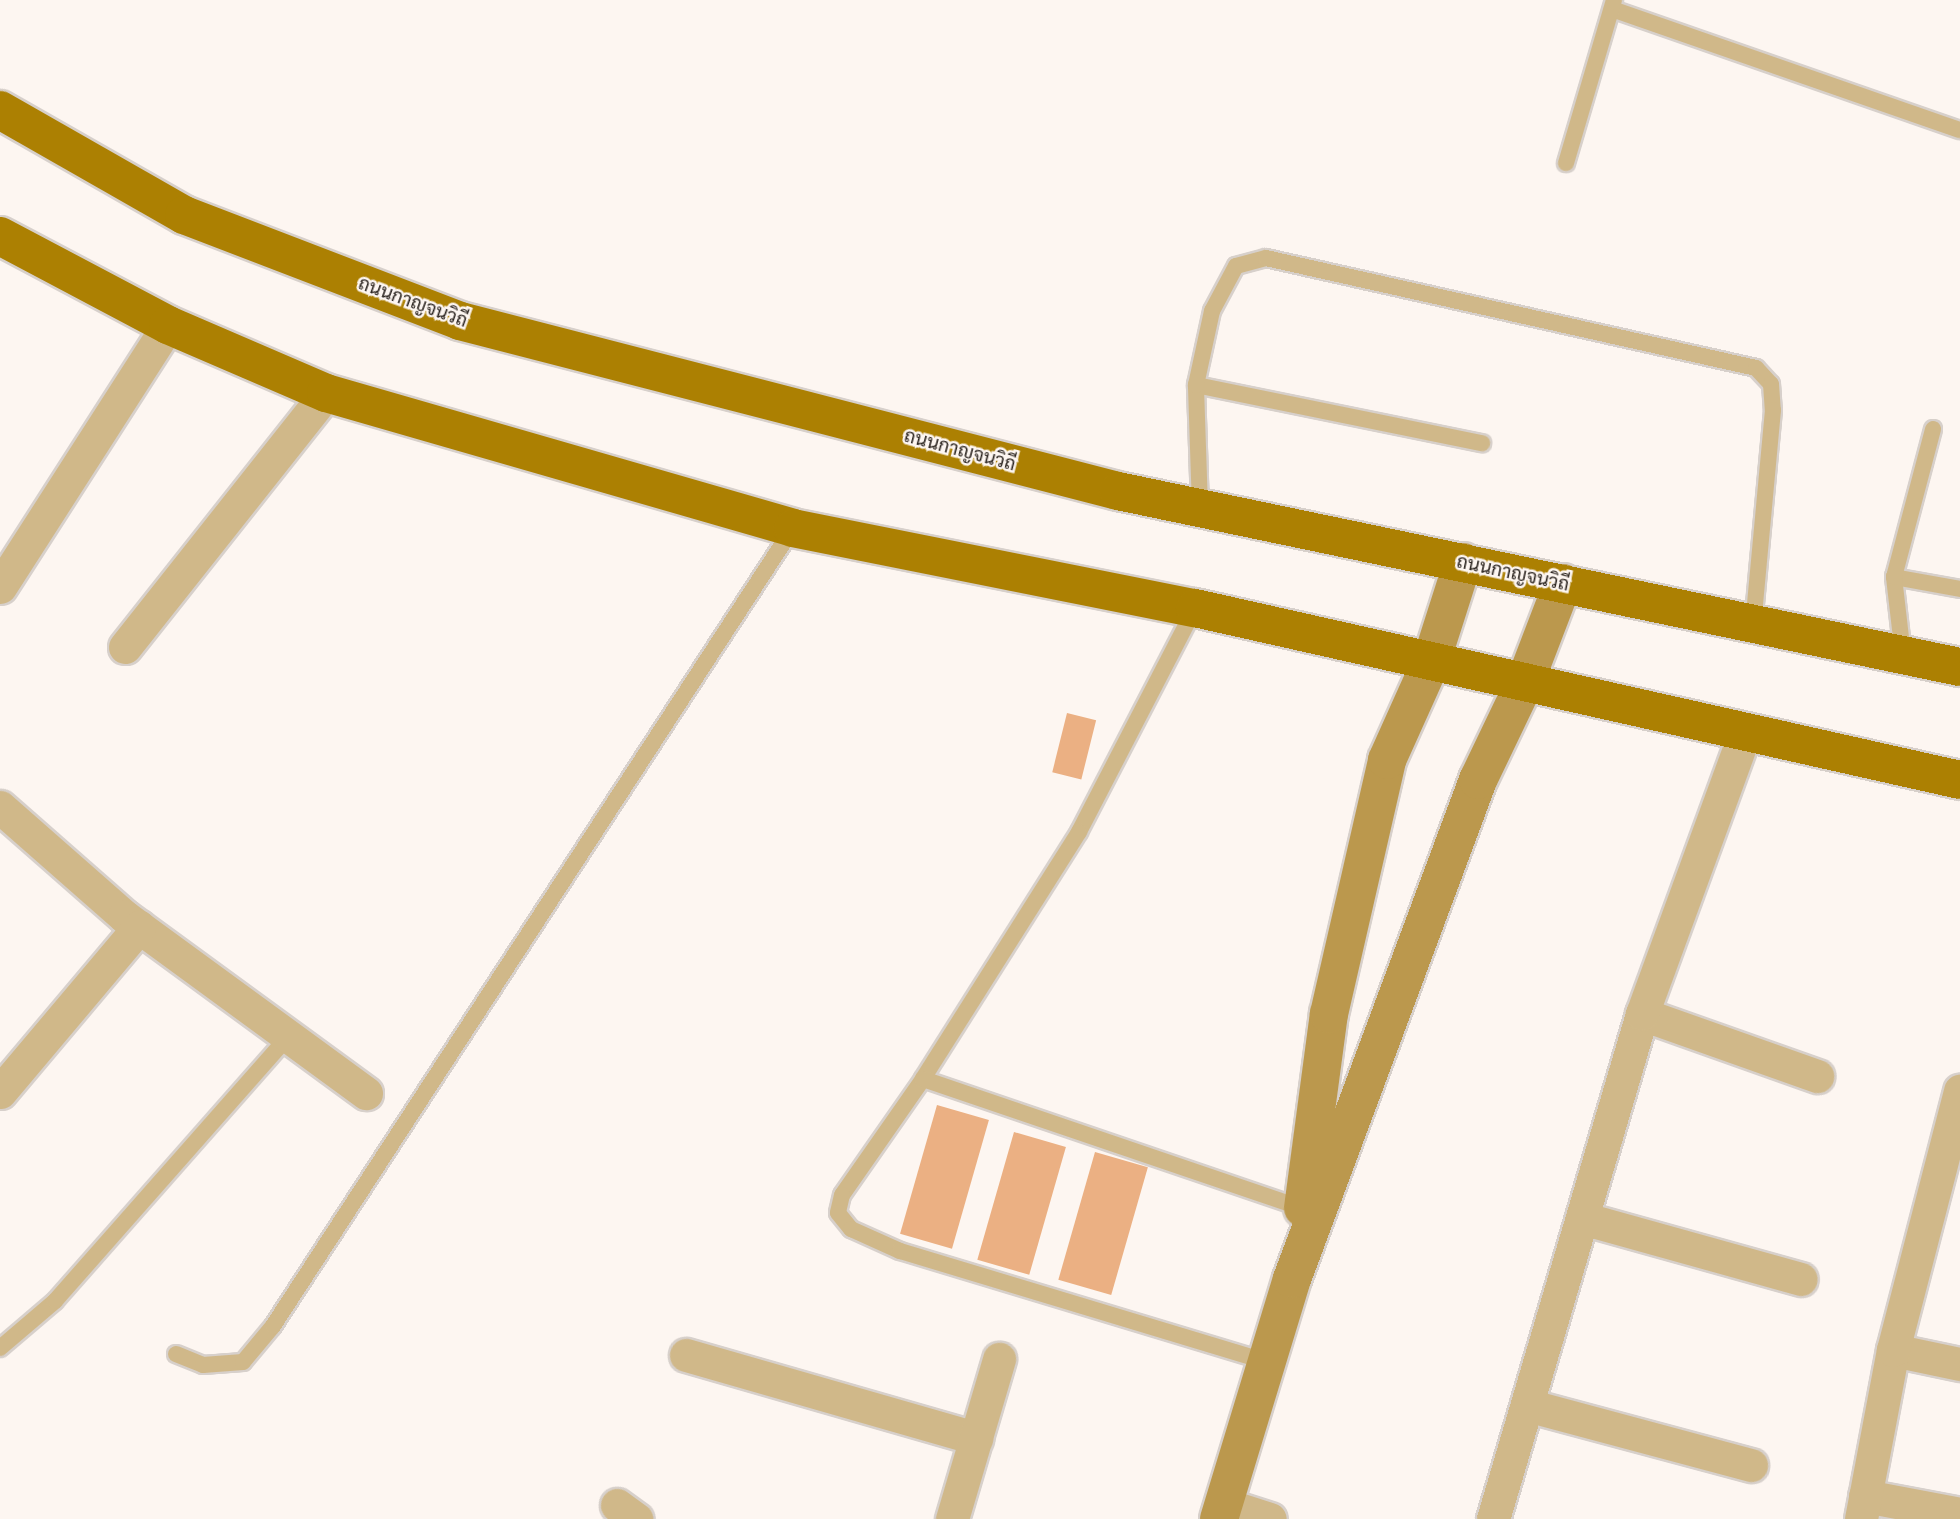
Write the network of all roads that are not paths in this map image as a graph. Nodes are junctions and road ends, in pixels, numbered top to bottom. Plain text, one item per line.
1 (1613, 4) edge
2 (0, 110) edge
3 (1960, 130) edge
4 (1566, 163) dead end
5 (0, 236) edge
6 (168, 325) junction
7 (1196, 385) junction
8 (326, 393) junction
9 (1933, 429) dead end
10 (1482, 443) dead end
11 (1200, 510) junction
12 (793, 528) junction
13 (1463, 562) junction
14 (1894, 577) junction
15 (1563, 583) junction
16 (0, 587) edge
17 (1960, 589) edge
18 (1195, 608) junction
19 (1753, 629) junction
20 (125, 647) dead end
21 (1903, 655) junction
22 (1431, 662) junction
23 (1960, 667) edge
24 (1525, 682) junction
25 (1745, 732) junction
26 (1960, 780) edge
27 (0, 807) edge
28 (139, 927) junction
29 (1642, 1014) junction
30 (288, 1037) junction
31 (1817, 1076) dead end
32 (923, 1079) junction
33 (1960, 1091) edge
34 (0, 1093) edge
35 (366, 1093) dead end
36 (1303, 1208) junction
37 (1582, 1219) junction
38 (1292, 1279) junction
39 (1801, 1279) dead end
40 (0, 1348) edge
41 (1892, 1350) junction
42 (176, 1354) dead end
43 (686, 1355) dead end
44 (999, 1359) dead end
45 (1267, 1362) junction
46 (1960, 1364) edge
47 (1527, 1405) junction
48 (976, 1438) junction
49 (1751, 1465) dead end
50 (1863, 1508) edge
51 (1221, 1512) edge
52 (1960, 1514) edge
53 (952, 1519) edge
54 (1270, 1519) edge
55 (1493, 1519) edge

1 - 3 lane
1 - 4 lane
2 - 11 main road, ถนนกาญจนวิถี
5 - 6 main road
6 - 8 main road
6 - 16 street
7 - 10 lane
7 - 11 lane
7 - 19 lane
8 - 12 main road
8 - 20 street
9 - 14 lane
11 - 13 main road, ถนนกาญจนวิถี
12 - 18 main road
12 - 42 lane
13 - 15 main road, ถนนกาญจนวิถี
13 - 22 main road
14 - 17 lane
14 - 21 lane
15 - 19 main road, ถนนกาญจนวิถี
15 - 24 main road
18 - 22 main road
18 - 32 lane
19 - 21 main road, ถนนกาญจนวิถี
21 - 23 main road, ถนนกาญจนวิถี
22 - 24 main road
22 - 36 main road
24 - 25 main road
24 - 38 main road
25 - 26 main road
25 - 29 street
27 - 28 street
28 - 30 street
28 - 34 street
29 - 31 street
29 - 37 street
30 - 35 street
30 - 40 lane
32 - 36 lane
32 - 45 lane
33 - 41 street
36 - 38 main road
37 - 39 street
37 - 47 street
38 - 45 main road
41 - 46 street
41 - 50 street
43 - 48 street
44 - 48 street
45 - 51 main road
47 - 49 street
47 - 55 street
48 - 53 street
50 - 52 street
51 - 54 street

